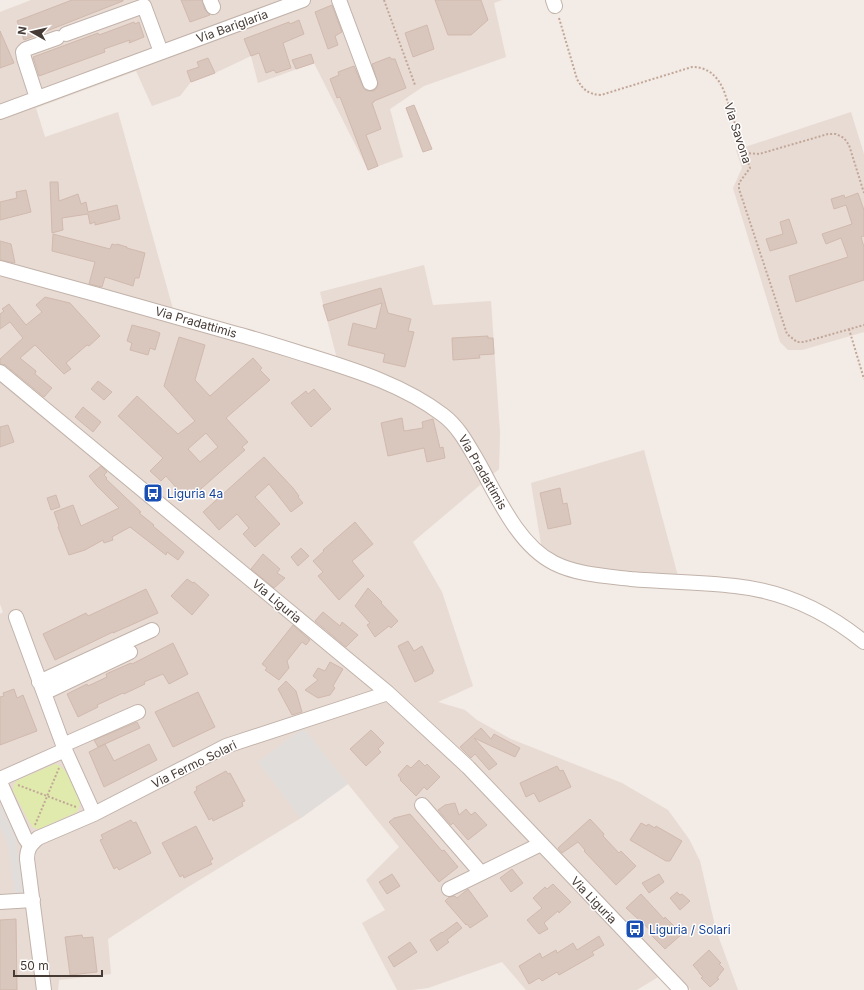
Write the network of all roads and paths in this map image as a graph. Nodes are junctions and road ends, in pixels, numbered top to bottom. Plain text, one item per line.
1 (303, 0) edge
2 (339, 0) edge
3 (384, 0) edge
4 (144, 3) edge
5 (554, 3) edge
6 (161, 52) junction
7 (370, 83) dead end
8 (415, 85) dead end
9 (37, 98) junction
10 (0, 112) edge
11 (745, 153) junction
12 (864, 193) edge
13 (0, 268) edge
14 (864, 325) edge
15 (849, 329) junction
16 (0, 372) edge
17 (864, 380) edge
18 (16, 617) dead end
19 (152, 630) dead end
20 (864, 642) edge
21 (130, 652) dead end
22 (42, 688) junction
23 (388, 693) junction
24 (138, 712) dead end
25 (64, 747) junction
26 (60, 764) dead end
27 (0, 779) edge
28 (0, 782) edge
29 (14, 784) dead end
30 (47, 796) junction
31 (422, 805) dead end
32 (79, 808) dead end
33 (94, 814) junction
34 (34, 828) dead end
35 (541, 844) junction
36 (30, 845) junction
37 (481, 874) junction
38 (449, 889) dead end
39 (33, 900) junction
40 (0, 902) edge
41 (44, 990) edge
42 (681, 990) edge

1 - 6 street, Via Bariglaria
2 - 7 street
3 - 8 path
4 - 6 street
4 - 9 street
5 - 11 path, Via Savona
6 - 9 street, Via Bariglaria
9 - 10 street, Via Bariglaria
11 - 12 path
11 - 15 path, Via Savona
13 - 20 street, Via Pradattimis
14 - 15 path, Via Savona
15 - 17 path
16 - 23 street, Via Liguria
18 - 22 street
19 - 22 street
21 - 22 street
22 - 25 street
23 - 33 street, Via Fermo Solari
23 - 35 street, Via Liguria
24 - 25 street
25 - 27 street
25 - 33 street
26 - 30 path
28 - 36 street
29 - 30 path
30 - 32 path
30 - 34 path
31 - 37 street
33 - 36 street, Via Fermo Solari
35 - 37 street
35 - 42 street, Via Liguria
36 - 39 street
37 - 38 street
39 - 40 street
39 - 41 street

